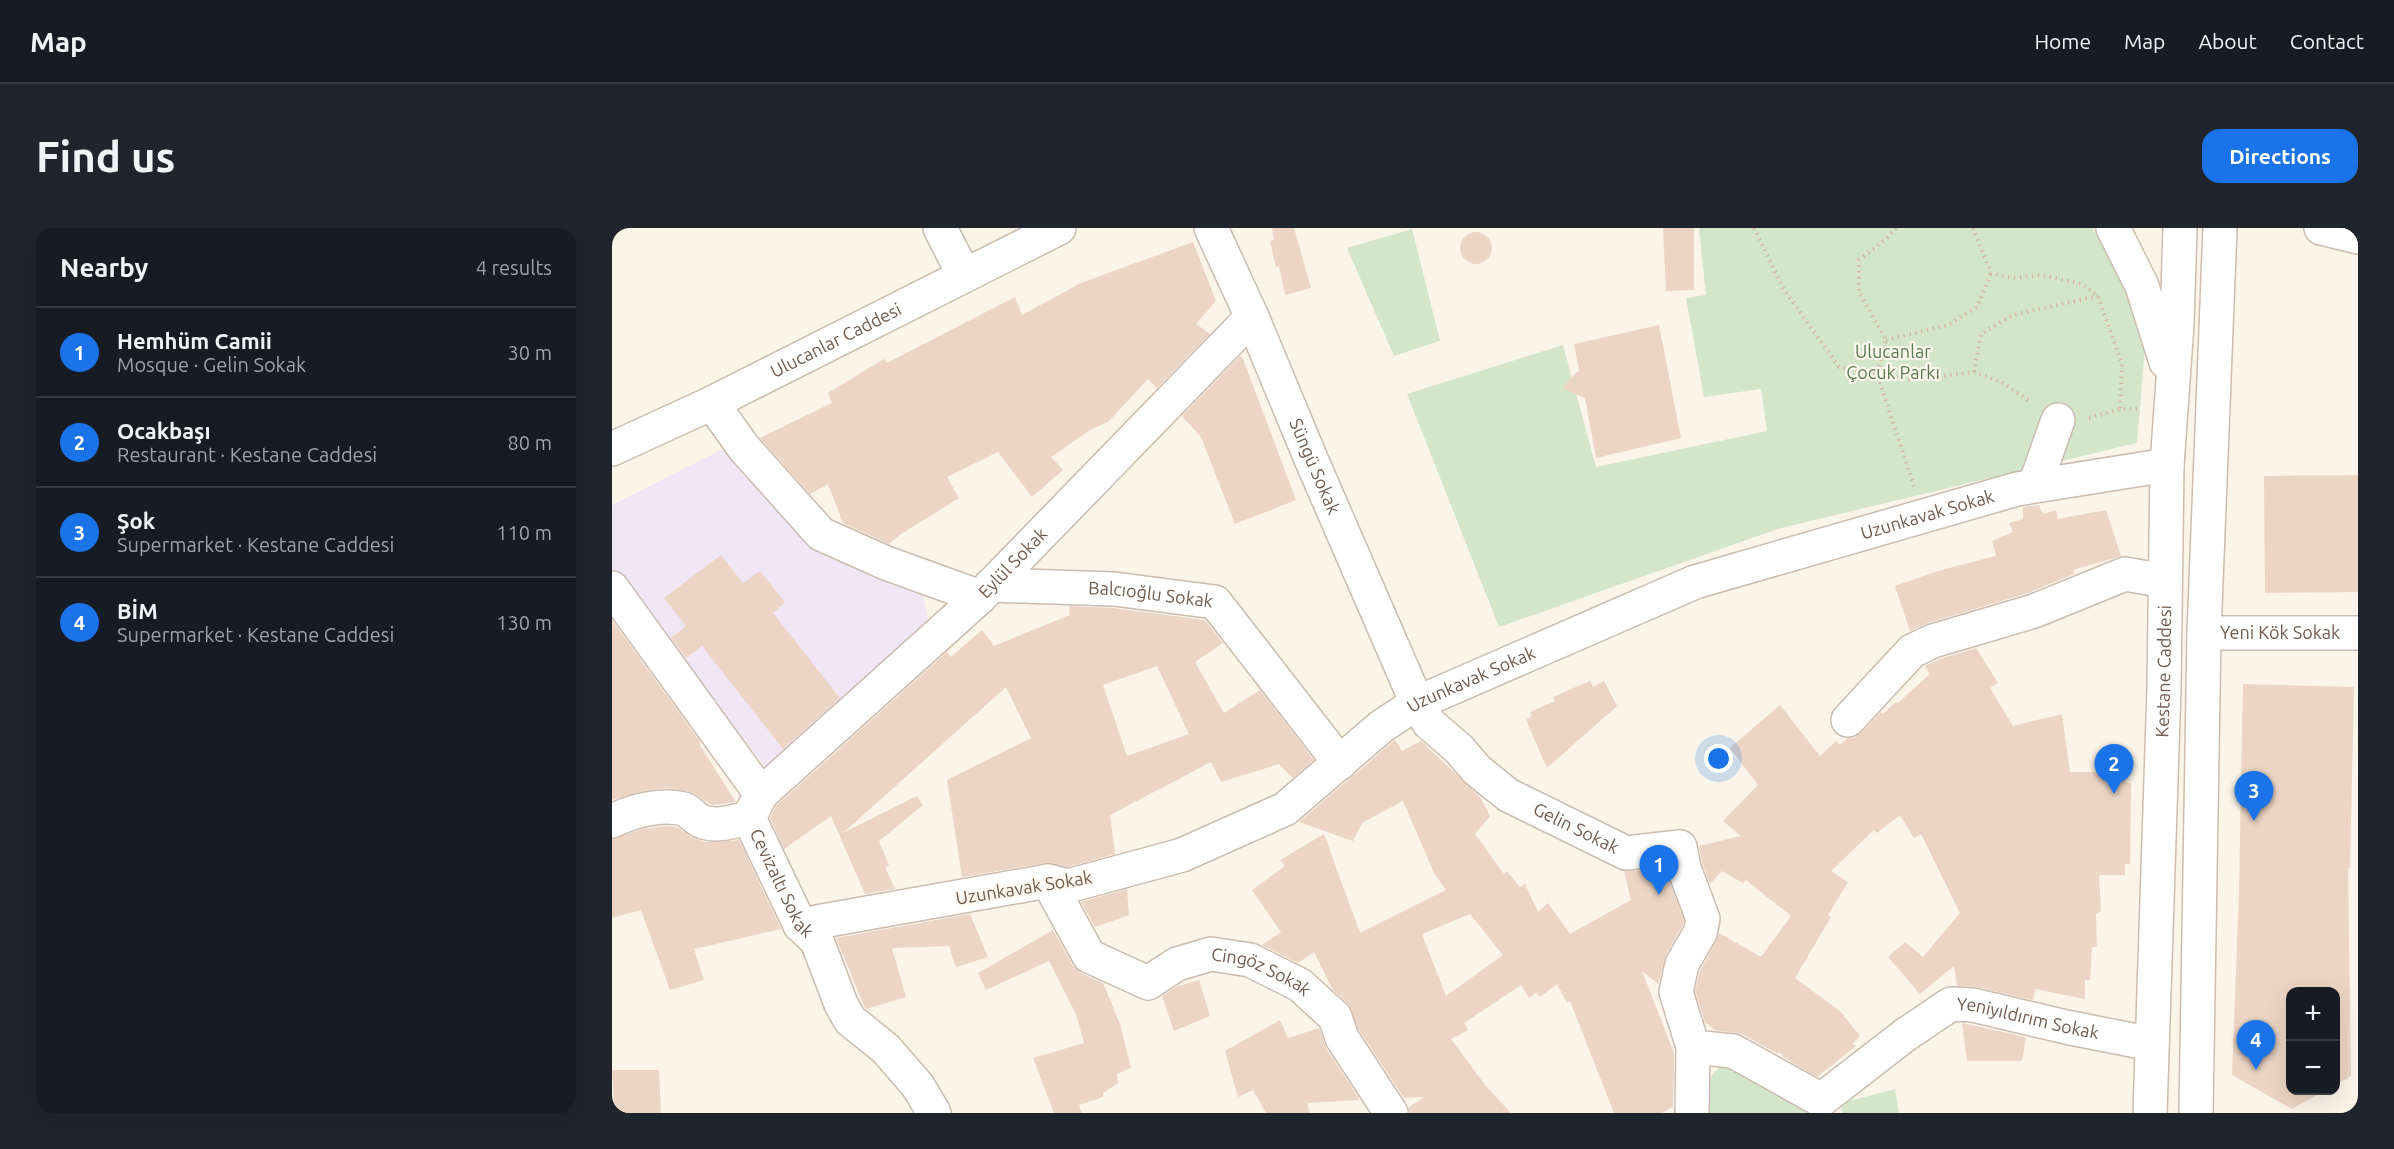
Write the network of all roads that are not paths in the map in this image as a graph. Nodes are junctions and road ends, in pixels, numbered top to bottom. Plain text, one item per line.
1 (940, 228) edge
2 (1059, 228) edge
3 (1211, 228) edge
4 (2113, 228) edge
5 (2180, 228) edge
6 (2220, 228) edge
7 (2321, 228) edge
8 (2358, 237) edge
9 (964, 276) junction
10 (1252, 317) junction
11 (2171, 399) junction
12 (712, 403) junction
13 (2058, 420) road end
14 (612, 449) edge
15 (2167, 465) junction
16 (2035, 485) junction
17 (2165, 581) junction
18 (612, 588) edge
19 (986, 591) junction
20 (2204, 633) junction
21 (2358, 633) edge
22 (1417, 703) junction
23 (1848, 720) dead end
24 (1340, 764) junction
25 (755, 806) junction
26 (612, 821) edge
27 (1048, 881) junction
28 (800, 925) junction
29 (2152, 1044) junction
30 (1694, 1047) junction
31 (934, 1113) edge
32 (1391, 1113) edge
33 (1692, 1113) edge
34 (2150, 1113) edge
35 (2196, 1113) edge

1 - 9 street
2 - 9 street, Ulucanlar Caddesi
3 - 10 street, Süngü Sokak
4 - 11 street
5 - 11 street, Kestane Caddesi
6 - 20 street
7 - 8 street
9 - 12 street, Ulucanlar Caddesi
10 - 19 street, Eylül Sokak
10 - 22 street, Süngü Sokak
11 - 15 street, Kestane Caddesi
12 - 14 street, Ulucanlar Caddesi
12 - 19 street, Balcıoğlu Sokak
13 - 16 street
15 - 16 street, Uzunkavak Sokak
15 - 17 street, Kestane Caddesi
16 - 22 street, Uzunkavak Sokak
17 - 23 street
17 - 29 street, Kestane Caddesi
18 - 25 street, Cevizaltı Sokak
19 - 24 street, Balcıoğlu Sokak
19 - 25 street, Eylül Sokak
20 - 21 street, Yeni Kök Sokak
20 - 35 street
22 - 24 street, Uzunkavak Sokak
22 - 30 street, Gelin Sokak
24 - 27 street, Uzunkavak Sokak
25 - 26 street
25 - 28 street, Cevizaltı Sokak
27 - 28 street, Uzunkavak Sokak
27 - 32 street, Cingöz Sokak
28 - 31 street, Cevizaltı Sokak
29 - 30 street, Yeniyıldırım Sokak
29 - 34 street, Kestane Caddesi
30 - 33 street, Gelin Sokak

